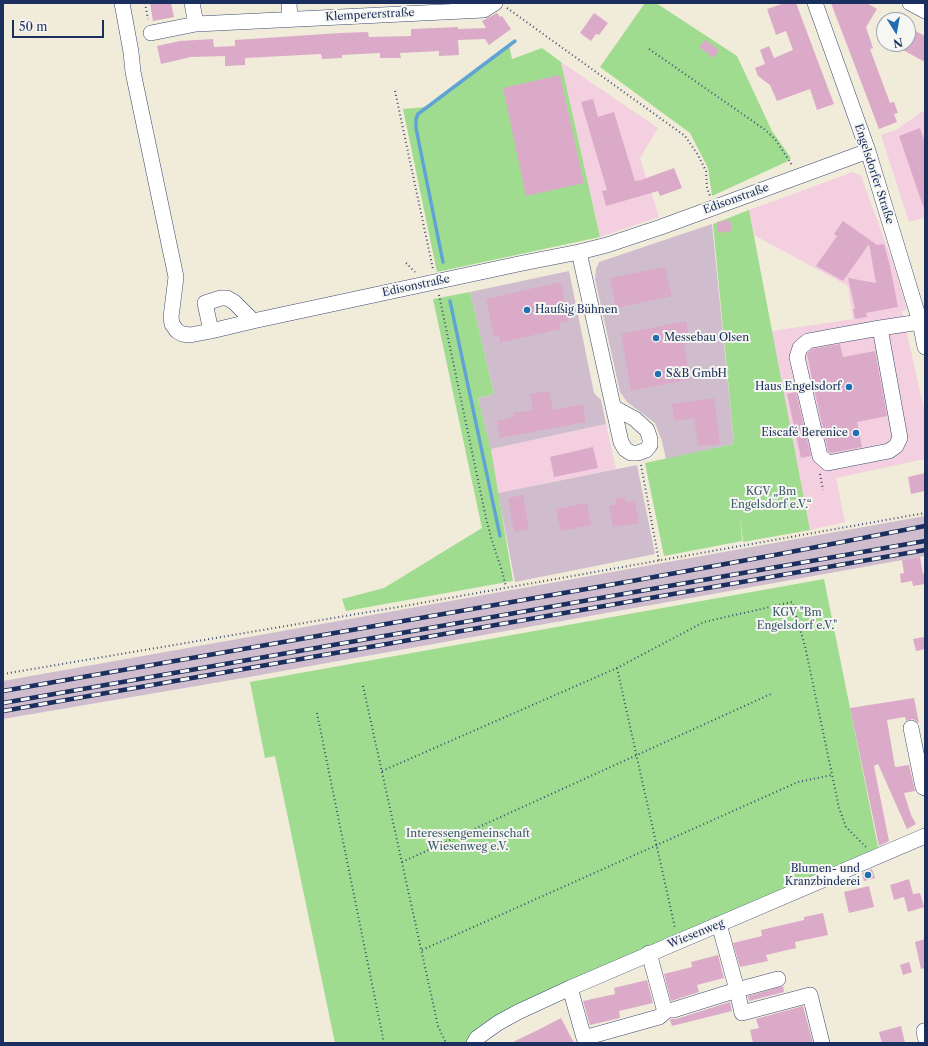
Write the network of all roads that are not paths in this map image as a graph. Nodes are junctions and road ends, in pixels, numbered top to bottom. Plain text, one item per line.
1 (122, 3) edge
2 (192, 3) edge
3 (290, 3) edge
4 (815, 3) edge
5 (910, 3) edge
6 (501, 5) edge
7 (925, 11) edge
8 (290, 19) junction
9 (196, 24) junction
10 (151, 33) road end
11 (868, 150) junction
12 (579, 252) junction
13 (253, 322) junction
14 (920, 322) junction
15 (880, 328) junction
16 (211, 331) junction
17 (925, 347) edge
18 (613, 407) junction
19 (911, 728) dead end
20 (925, 788) edge
21 (925, 836) edge
22 (719, 924) junction
23 (649, 953) junction
24 (778, 979) dead end
25 (570, 988) junction
26 (737, 990) junction
27 (672, 1010) dead end
28 (474, 1043) edge
29 (822, 1043) edge

1 - 16 street, Edisonstraße
2 - 9 street
3 - 8 street
4 - 11 street, Engelsdorfer Straße
5 - 7 street
6 - 8 street, Klempererstraße
8 - 9 street, Klempererstraße
9 - 10 street, Klempererstraße
11 - 12 street, Edisonstraße
11 - 14 street, Engelsdorfer Straße
12 - 13 street, Edisonstraße
12 - 18 street
13 - 16 street, Edisonstraße
13 - 16 street
14 - 15 street
14 - 17 street, Engelsdorfer Straße
15 - 15 street
18 - 18 street
19 - 20 street
21 - 22 street, Wiesenweg
22 - 23 street, Wiesenweg
22 - 26 street
23 - 25 street, Wiesenweg
23 - 25 street
24 - 26 street
25 - 28 street, Wiesenweg
26 - 27 street
26 - 29 street

